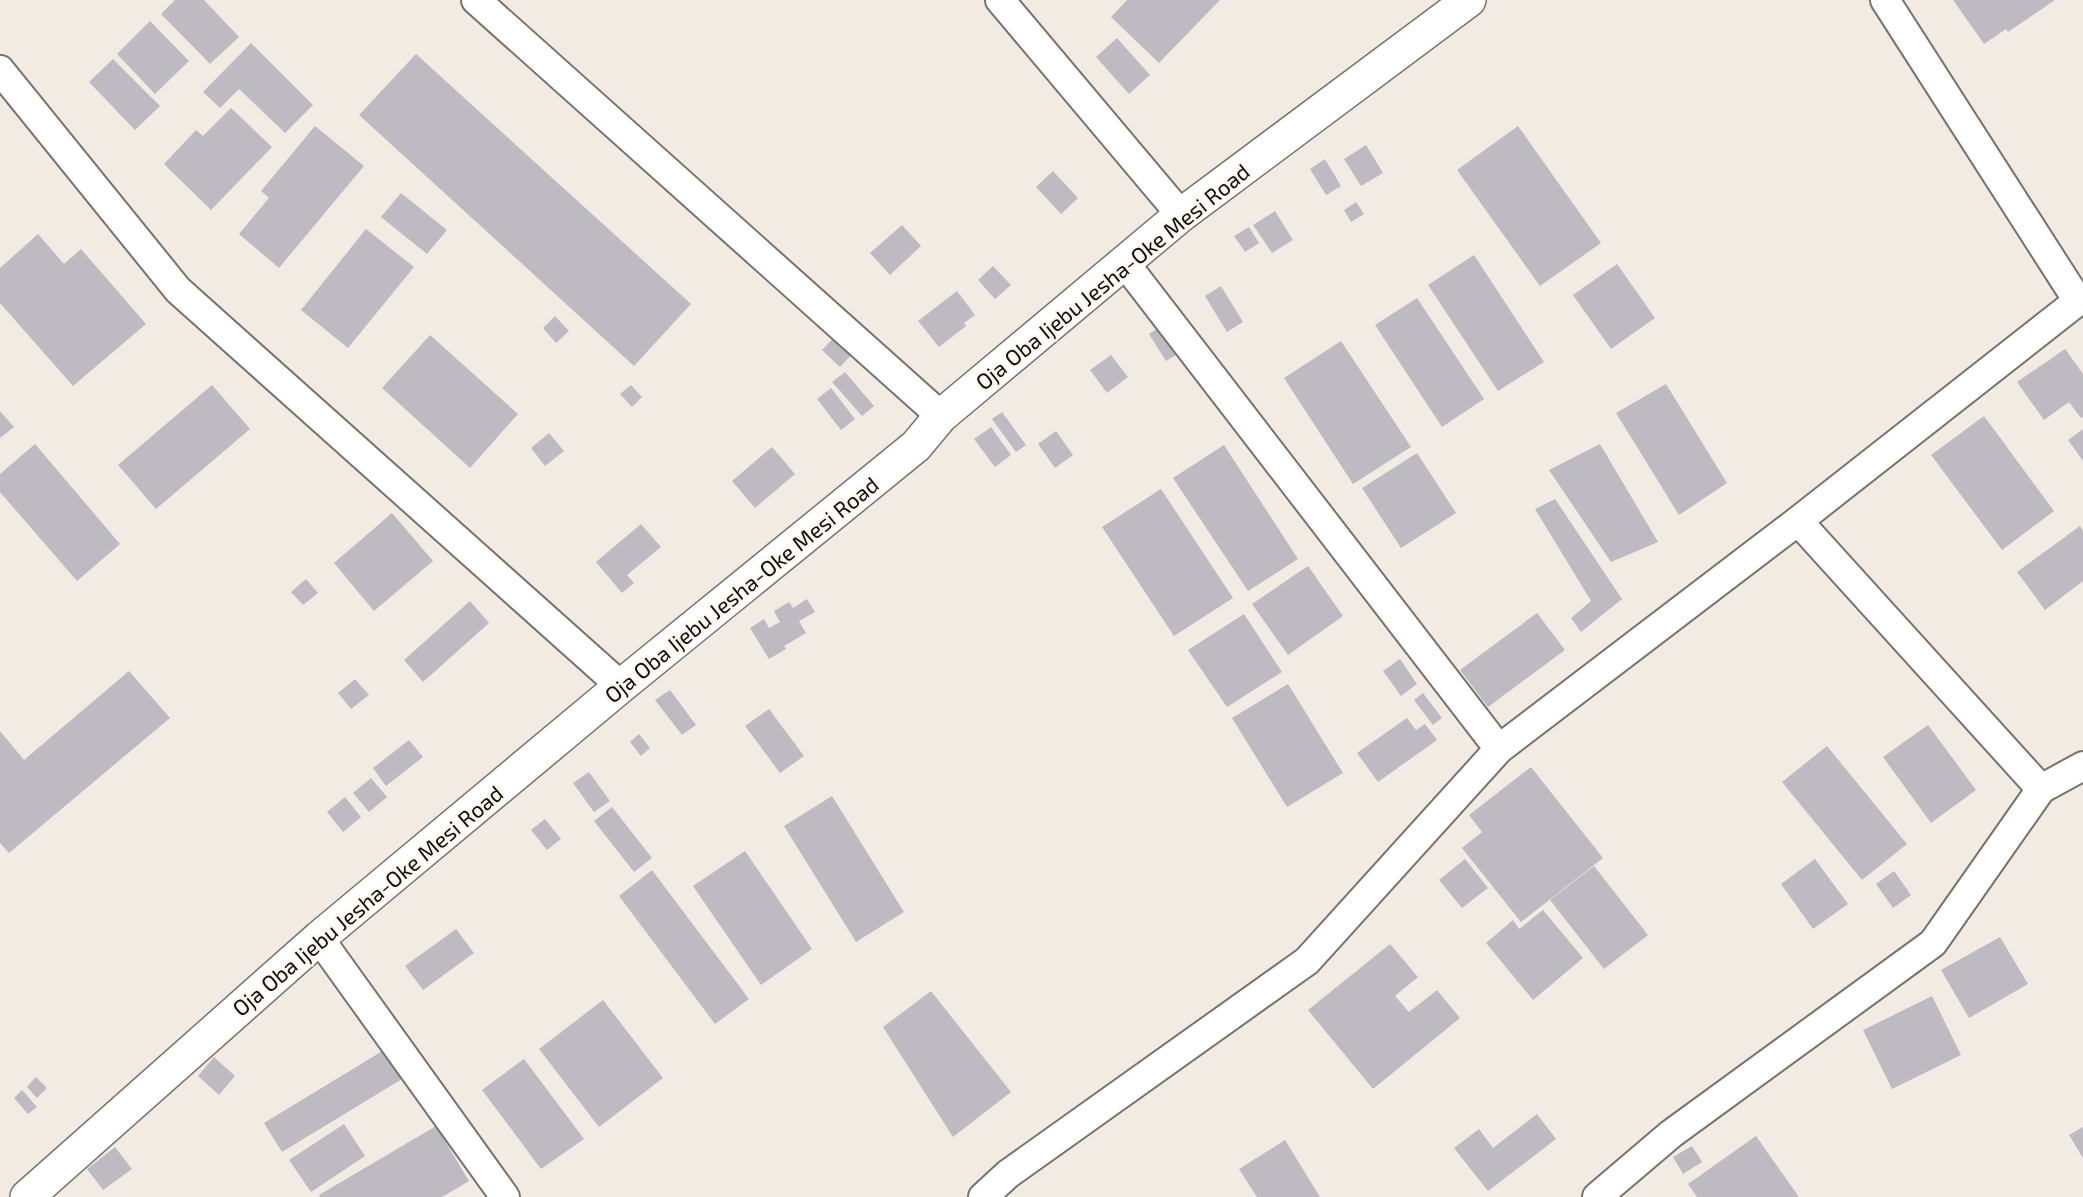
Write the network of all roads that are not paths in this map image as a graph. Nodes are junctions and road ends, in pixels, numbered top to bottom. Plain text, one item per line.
1 (476, 0) edge
2 (1000, 0) edge
3 (1469, 0) edge
4 (1885, 0) edge
5 (0, 70) edge
6 (1181, 215) junction
7 (1124, 262) junction
8 (2081, 299) edge
9 (941, 417) junction
10 (1798, 521) junction
11 (621, 686) junction
12 (1499, 748) junction
13 (2083, 766) edge
14 (2041, 789) junction
15 (319, 938) junction
16 (27, 1197) edge
17 (504, 1197) edge
18 (983, 1197) edge
19 (1597, 1197) edge

1 - 9 street
2 - 6 street
3 - 6 main road, Oja Oba Ijebu Jesha-Oke Mesi Road
4 - 8 street
5 - 11 street
6 - 7 main road, Oja Oba Ijebu Jesha-Oke Mesi Road
7 - 9 main road, Oja Oba Ijebu Jesha-Oke Mesi Road
7 - 12 street
8 - 10 street
9 - 11 main road, Oja Oba Ijebu Jesha-Oke Mesi Road
10 - 12 street
10 - 14 street
11 - 15 main road, Oja Oba Ijebu Jesha-Oke Mesi Road
12 - 18 street
13 - 14 street
14 - 19 street
15 - 16 main road, Oja Oba Ijebu Jesha-Oke Mesi Road
15 - 17 street

